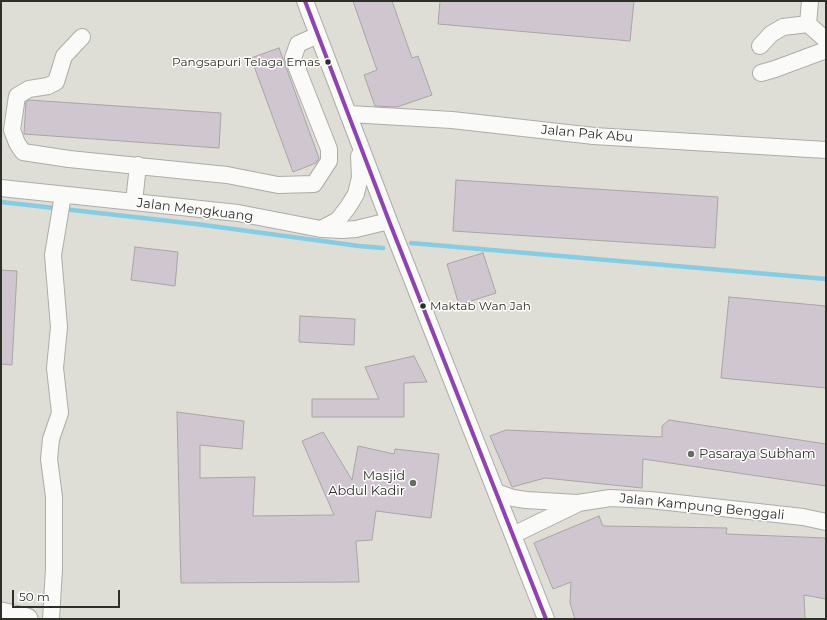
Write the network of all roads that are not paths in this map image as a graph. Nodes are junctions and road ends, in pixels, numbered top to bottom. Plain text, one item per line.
1 (318, 1) edge
2 (810, 1) edge
3 (308, 8) edge
4 (808, 24) junction
5 (318, 35) junction
6 (82, 36) dead end
7 (826, 40) edge
8 (760, 46) dead end
9 (826, 50) edge
10 (761, 72) dead end
11 (349, 114) junction
12 (826, 150) edge
13 (138, 165) junction
14 (1, 188) edge
15 (134, 202) junction
16 (62, 205) junction
17 (389, 221) junction
18 (321, 229) junction
19 (496, 492) junction
20 (578, 503) junction
21 (826, 522) edge
22 (513, 535) junction
23 (1, 613) edge
24 (27, 619) edge
25 (51, 619) edge
26 (546, 619) edge

1 - 3 street
2 - 4 street
3 - 5 street
4 - 7 street
4 - 8 street
5 - 11 street
5 - 13 street
6 - 13 street
9 - 10 street
11 - 12 street, Jalan Pak Abu
11 - 17 street
11 - 18 street
13 - 15 street
14 - 16 street, Jalan Mengkuang
15 - 16 street, Jalan Mengkuang
15 - 18 street, Jalan Mengkuang
16 - 25 street
17 - 18 street, Jalan Mengkuang
17 - 19 street
19 - 20 street
19 - 22 street
20 - 21 street, Jalan Kampung Benggali
20 - 22 street
22 - 26 street
23 - 24 main road

